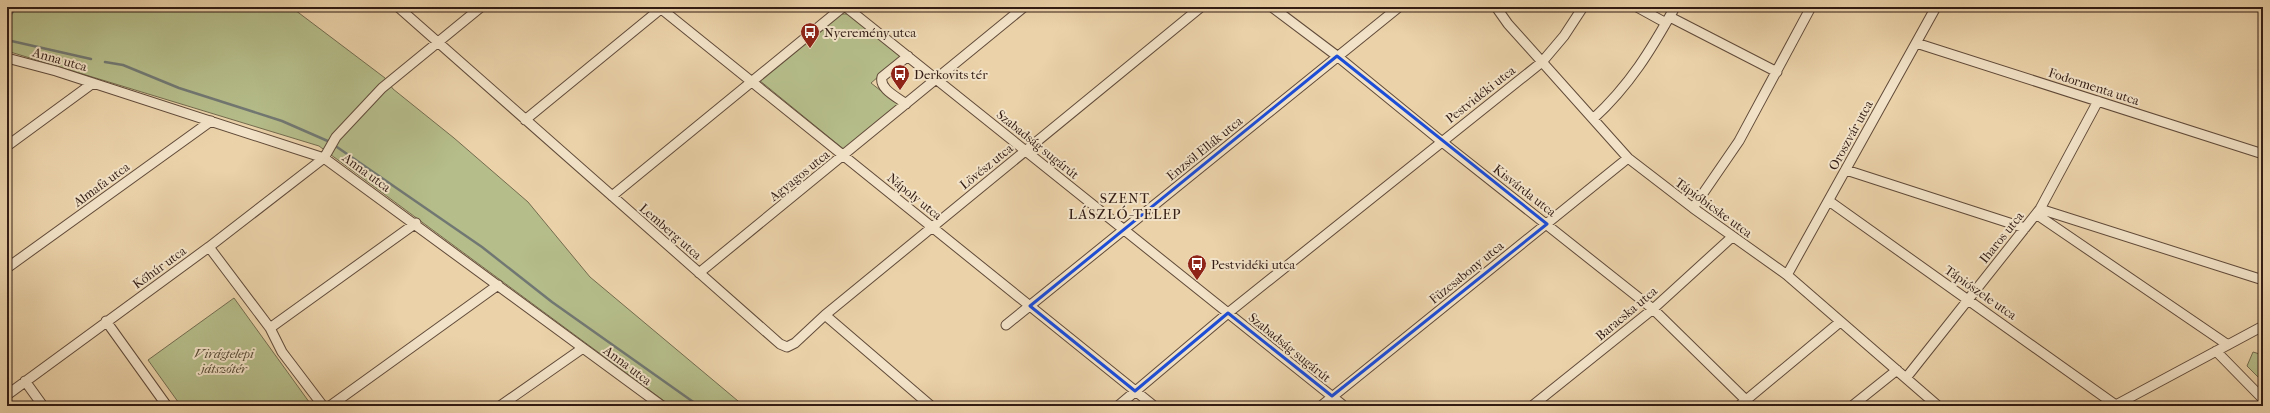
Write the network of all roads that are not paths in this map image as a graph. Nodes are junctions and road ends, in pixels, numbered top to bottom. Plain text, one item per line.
1 (398, 7) edge
2 (481, 7) edge
3 (661, 7) edge
4 (843, 7) edge
5 (846, 7) edge
6 (1024, 7) edge
7 (1201, 7) edge
8 (1272, 7) edge
9 (1399, 7) edge
10 (1496, 7) edge
11 (1583, 7) edge
12 (1637, 7) edge
13 (1675, 7) edge
14 (1811, 7) edge
15 (1936, 7) edge
16 (1668, 20) junction
17 (437, 42) junction
18 (1916, 43) junction
19 (908, 56) junction
20 (1337, 56) junction
21 (7, 58) edge
22 (1542, 62) junction
23 (1777, 72) junction
24 (936, 79) junction
25 (751, 82) junction
26 (93, 83) junction
27 (2098, 101) junction
28 (906, 104) junction
29 (1593, 119) junction
30 (525, 120) junction
31 (211, 121) junction
32 (1441, 141) junction
33 (7, 146) edge
34 (1026, 151) junction
35 (2263, 154) edge
36 (324, 156) junction
37 (843, 156) junction
38 (1628, 158) junction
39 (1846, 170) junction
40 (612, 196) junction
41 (1829, 201) junction
42 (1693, 208) junction
43 (2038, 211) junction
44 (416, 223) junction
45 (1547, 224) junction
46 (932, 227) junction
47 (2025, 228) junction
48 (1124, 230) junction
49 (1732, 237) junction
50 (209, 247) junction
51 (7, 268) edge
52 (699, 273) junction
53 (1788, 275) junction
54 (2263, 280) edge
55 (498, 284) junction
56 (1967, 298) junction
57 (1030, 306) junction
58 (1653, 309) junction
59 (1228, 313) junction
60 (825, 315) junction
61 (106, 321) junction
62 (1840, 322) junction
63 (1006, 325) dead end
64 (2263, 326) edge
65 (270, 328) junction
66 (2228, 345) junction
67 (583, 348) junction
68 (2216, 351) junction
69 (1897, 370) junction
70 (1906, 378) junction
71 (25, 381) junction
72 (1135, 391) junction
73 (7, 395) edge
74 (1332, 396) junction
75 (2263, 399) edge
76 (1749, 403) edge
77 (43, 406) edge
78 (167, 406) edge
79 (323, 406) edge
80 (330, 406) edge
81 (500, 406) edge
82 (662, 406) edge
83 (931, 406) edge
84 (1118, 406) edge
85 (1154, 406) edge
86 (1321, 406) edge
87 (1344, 406) edge
88 (1532, 406) edge
89 (1739, 406) edge
90 (1852, 406) edge
91 (1938, 406) edge
92 (2116, 406) edge

1 - 17 street, Lemberg utca
2 - 17 street
3 - 25 street, Nápoly utca
3 - 30 street
4 - 25 street
5 - 19 street, Szabadság sugárút
6 - 24 street
7 - 34 street, Lövész utca
8 - 20 street, Kisvárda utca
9 - 20 street, Enzsöl Ellák utca
10 - 22 street, Tápióbicske utca
11 - 22 street, Pestvidéki utca
12 - 16 street
13 - 16 street
14 - 23 street
15 - 18 street, Oroszvár utca
16 - 23 street
16 - 29 street
17 - 30 street, Lemberg utca
17 - 36 street
18 - 27 street, Fodormenta utca
18 - 39 street, Oroszvár utca
19 - 24 street, Szabadság sugárút
19 - 28 street
20 - 32 street, Kisvárda utca
20 - 48 street, Enzsöl Ellák utca
21 - 26 street, Anna utca
22 - 29 street, Tápióbicske utca
22 - 32 street, Pestvidéki utca
23 - 42 street
24 - 28 street, Agyagos utca
24 - 34 street, Szabadság sugárút
25 - 37 street, Nápoly utca
25 - 40 street
26 - 31 street, Anna utca
26 - 33 street
27 - 35 street, Fodormenta utca
27 - 43 street, Iharos utca
28 - 37 street, Agyagos utca
29 - 38 street, Tápióbicske utca
30 - 40 street, Lemberg utca
31 - 36 street, Anna utca
31 - 51 street, Almafa utca
32 - 45 street, Kisvárda utca
32 - 59 street, Pestvidéki utca
34 - 46 street, Lövész utca
34 - 48 street, Szabadság sugárút
36 - 44 street, Anna utca
36 - 50 street, Kőhúr utca
37 - 46 street, Nápoly utca
37 - 52 street, Agyagos utca
38 - 42 street, Tápióbicske utca
38 - 45 street, Füzesabony utca
39 - 41 street, Oroszvár utca
39 - 47 street
40 - 52 street, Lemberg utca
41 - 53 street, Oroszvár utca
41 - 56 street, Tápiószele utca
42 - 49 street, Tápióbicske utca
43 - 47 street, Iharos utca
43 - 54 street
43 - 66 street
44 - 55 street, Anna utca
44 - 65 street
45 - 58 street, Kisvárda utca
45 - 74 street, Füzesabony utca
46 - 57 street, Nápoly utca
46 - 60 street, Lövész utca
47 - 56 street, Iharos utca
48 - 57 street, Enzsöl Ellák utca
48 - 59 street, Szabadság sugárút
49 - 53 street, Tápióbicske utca
49 - 58 street, Baracska utca
50 - 61 street, Kőhúr utca
50 - 65 street
52 - 60 street, Lemberg utca
53 - 62 street, Tápióbicske utca
55 - 67 street, Anna utca
55 - 80 street
56 - 70 street, Iharos utca
56 - 92 street, Tápiószele utca
57 - 63 street, Enzsöl Ellák utca
57 - 72 street, Nápoly utca
58 - 76 street, Kisvárda utca
58 - 88 street, Baracska utca
59 - 72 street, Pestvidéki utca
59 - 74 street, Szabadság sugárút
60 - 83 street
61 - 71 street, Kőhúr utca
61 - 78 street
62 - 69 street, Tápióbicske utca
62 - 76 street
64 - 66 street
65 - 79 street
66 - 68 street
67 - 81 street
67 - 82 street, Anna utca
68 - 75 street
68 - 92 street
69 - 70 street, Tápióbicske utca
69 - 90 street
70 - 91 street, Tápióbicske utca
71 - 73 street, Kőhúr utca
71 - 77 street
72 - 84 street, Pestvidéki utca
72 - 85 street, Nápoly utca
74 - 86 street, Füzesabony utca
74 - 87 street, Szabadság sugárút
76 - 89 street

